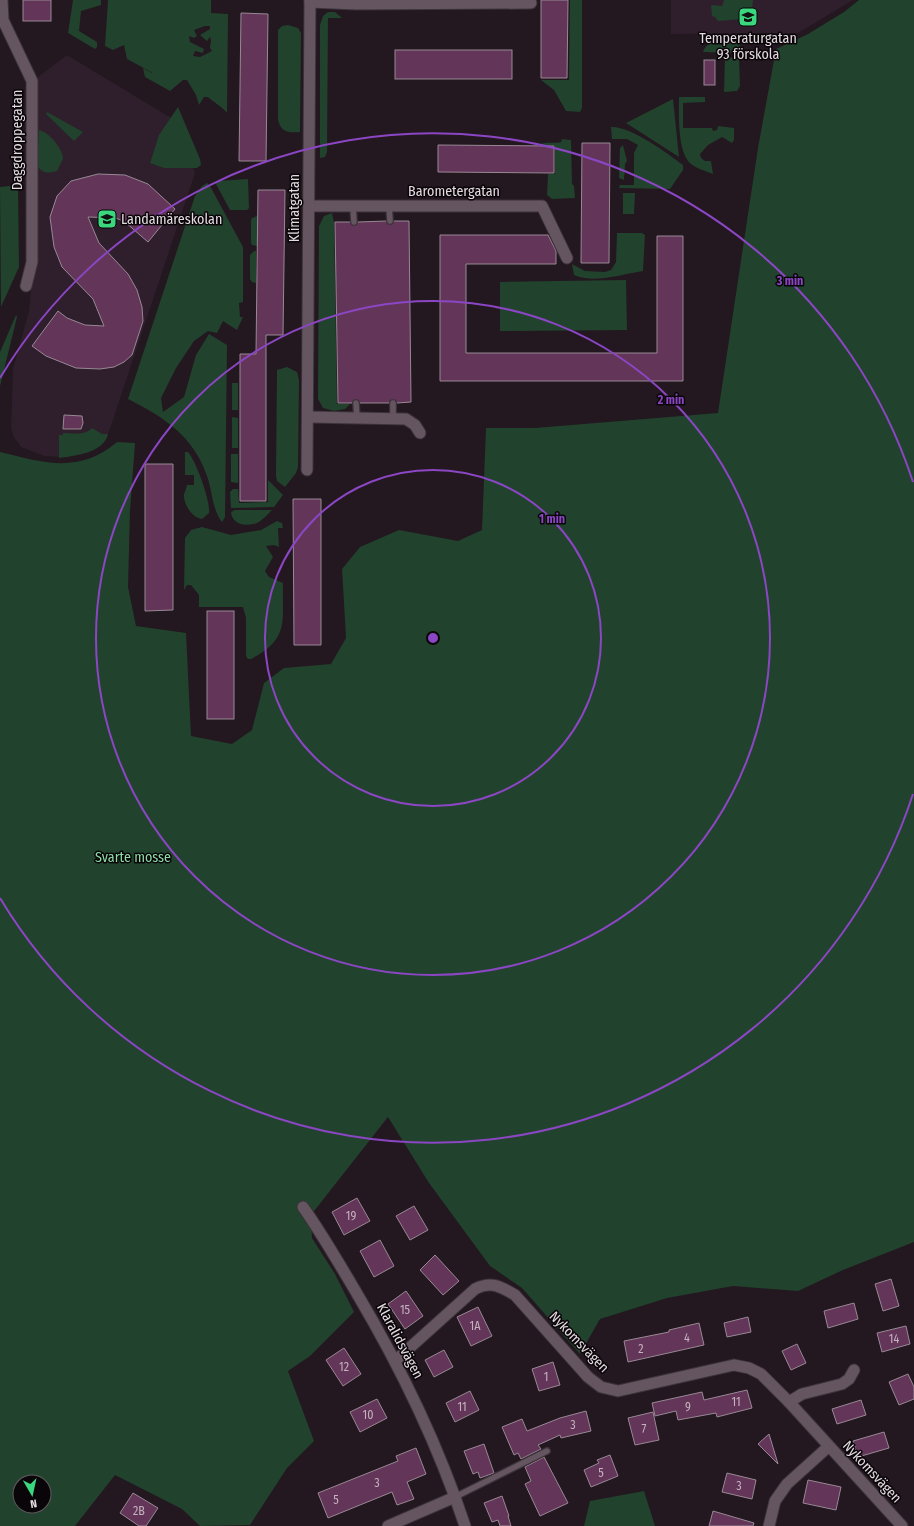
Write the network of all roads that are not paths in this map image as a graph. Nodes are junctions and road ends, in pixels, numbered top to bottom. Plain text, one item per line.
1 (2, 0) edge
2 (310, 1) edge
3 (531, 3) dead end
4 (309, 206) junction
5 (353, 206) junction
6 (390, 206) junction
7 (390, 221) dead end
8 (354, 222) dead end
9 (567, 258) dead end
10 (26, 286) dead end
11 (356, 403) dead end
12 (393, 403) dead end
13 (308, 417) junction
14 (357, 418) junction
15 (393, 418) junction
16 (420, 433) dead end
17 (307, 470) dead end
18 (302, 1207) dead end
19 (395, 1361) junction
20 (854, 1370) dead end
21 (789, 1402) junction
22 (828, 1447) junction
23 (547, 1451) dead end
24 (455, 1497) junction
25 (388, 1526) edge
26 (465, 1526) edge
27 (769, 1526) edge
28 (902, 1526) edge

1 - 10 street, Daggdroppegatan
2 - 3 street
2 - 4 street, Klimatgatan
4 - 5 street, Barometergatan
4 - 13 street, Klimatgatan
5 - 6 street, Barometergatan
5 - 8 lane
6 - 7 lane
6 - 9 street, Barometergatan
11 - 14 lane
12 - 15 lane
13 - 14 street
13 - 17 street, Klimatgatan
14 - 15 street
15 - 16 street
18 - 19 street, Klaralidsvägen
19 - 21 street, Nykomsvägen
19 - 24 street, Klaralidsvägen
20 - 21 street
21 - 22 street, Nykomsvägen
22 - 27 street
22 - 28 street, Nykomsvägen
23 - 24 lane
24 - 25 street
24 - 26 street, Klaralidsvägen

